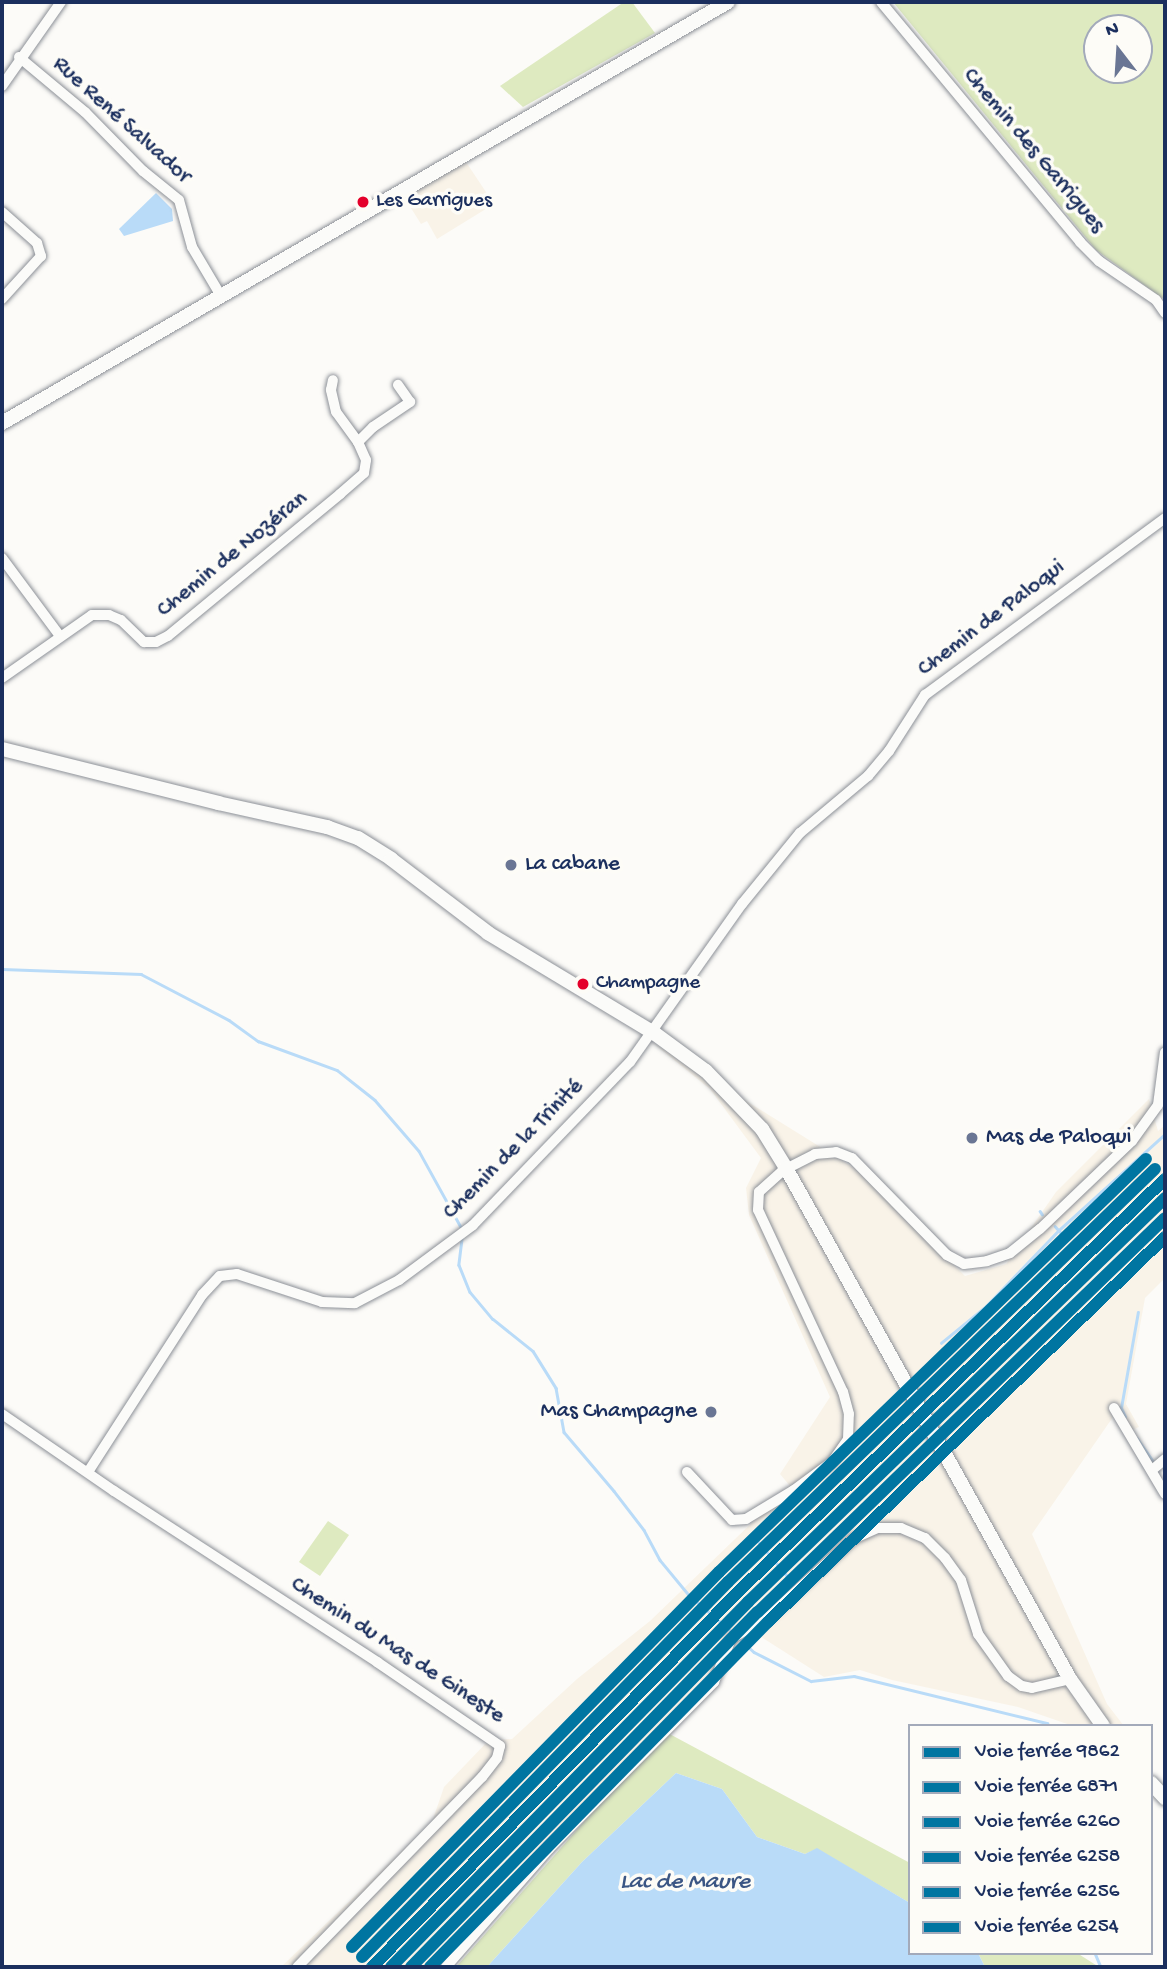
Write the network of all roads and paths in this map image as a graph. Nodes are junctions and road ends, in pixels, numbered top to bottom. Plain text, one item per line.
1 (61, 2) edge
2 (728, 2) edge
3 (881, 2) edge
4 (19, 57) junction
5 (2, 86) edge
6 (2, 212) edge
7 (221, 296) junction
8 (2, 299) edge
9 (1165, 313) edge
10 (333, 380) dead end
11 (398, 385) dead end
12 (2, 423) edge
13 (358, 442) junction
14 (1165, 518) edge
15 (2, 558) edge
16 (60, 636) junction
17 (2, 678) edge
18 (2, 749) edge
19 (654, 1033) junction
20 (1165, 1052) edge
21 (786, 1168) junction
22 (1114, 1408) dead end
23 (2, 1413) edge
24 (1165, 1459) edge
25 (1152, 1469) junction
26 (88, 1472) junction
27 (687, 1472) dead end
28 (1165, 1494) edge
29 (1070, 1679) junction
30 (1102, 1724) edge
31 (1153, 1785) edge
32 (1165, 1798) edge
33 (297, 1967) edge
34 (446, 1967) edge

1 - 4 street
2 - 7 street
3 - 9 street, Chemin des Garrigues
4 - 5 street
4 - 7 street, Rue René Salvador
6 - 8 street
7 - 12 street
10 - 13 street, Chemin de Nozéran
11 - 13 street
13 - 16 street, Chemin de Nozéran
14 - 19 street, Chemin de Paloqui
15 - 16 street
16 - 17 street, Chemin de Nozéran
18 - 19 street
19 - 21 street
19 - 26 street, Chemin de la Trinité
20 - 21 street
21 - 27 street
21 - 29 street
22 - 25 street
23 - 26 street
24 - 25 street
25 - 28 street
26 - 33 street, Chemin du Mas de Gineste
29 - 30 street
29 - 34 street
31 - 32 street

